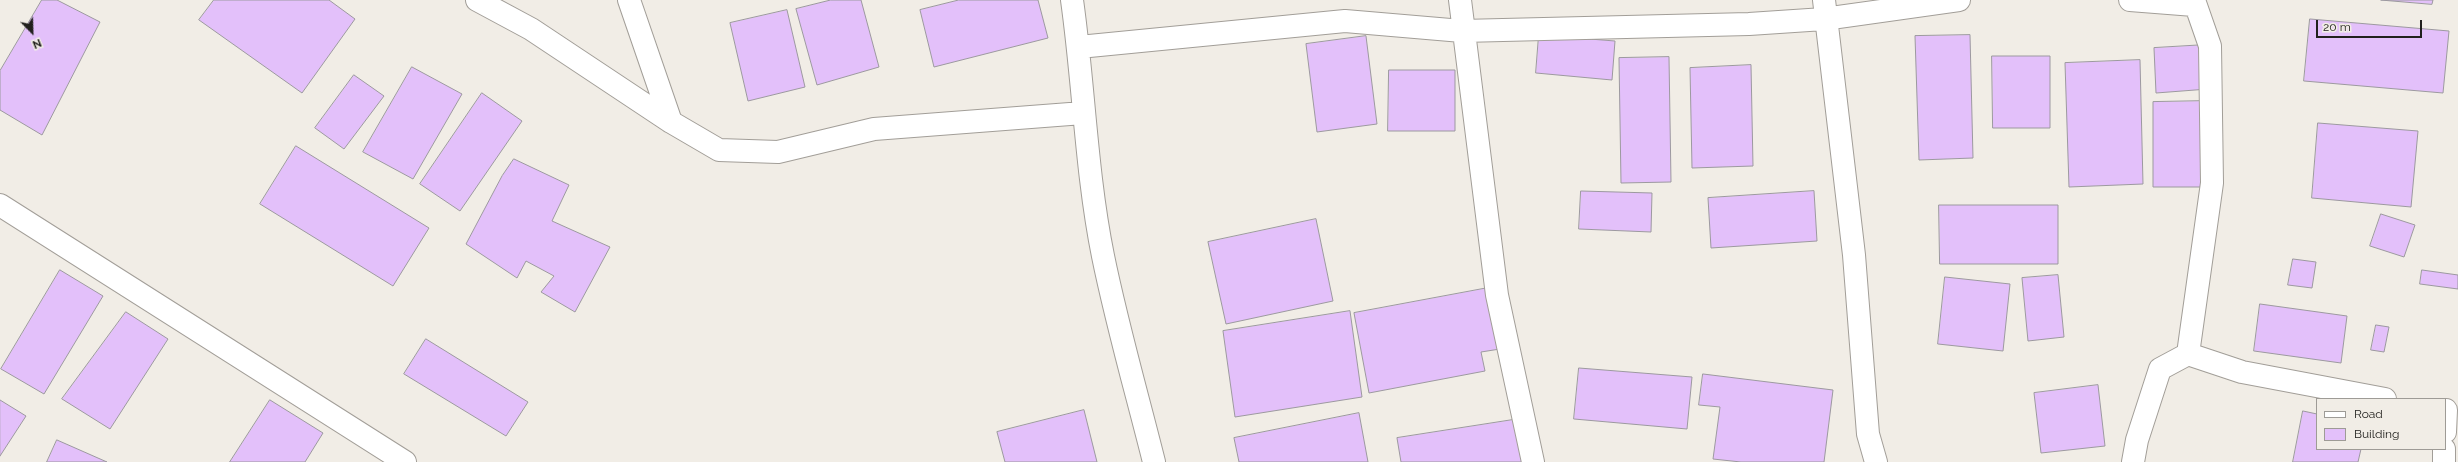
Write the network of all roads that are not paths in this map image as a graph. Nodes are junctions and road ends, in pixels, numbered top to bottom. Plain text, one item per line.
1 (477, 0) edge
2 (629, 0) edge
3 (1072, 0) edge
4 (1460, 0) edge
5 (1959, 0) edge
6 (2130, 0) edge
7 (2194, 2) edge
8 (1824, 9) edge
9 (1462, 32) junction
10 (1079, 47) junction
11 (1083, 113) junction
12 (671, 122) junction
13 (0, 205) edge
14 (2188, 354) junction
15 (2380, 398) edge
16 (2450, 408) edge
17 (2446, 427) edge
18 (2444, 450) edge
19 (405, 462) edge
20 (1154, 462) edge
21 (1533, 462) edge
22 (1876, 462) edge
23 (2133, 462) edge
24 (2444, 462) edge

1 - 12 street
2 - 12 street
3 - 10 street
4 - 9 street
5 - 8 street
6 - 7 street
7 - 14 street
8 - 9 street
8 - 22 street
9 - 10 street
9 - 21 street
10 - 11 street
11 - 12 street
11 - 20 street
13 - 19 street
14 - 15 street
14 - 23 street
16 - 17 street
18 - 24 street

